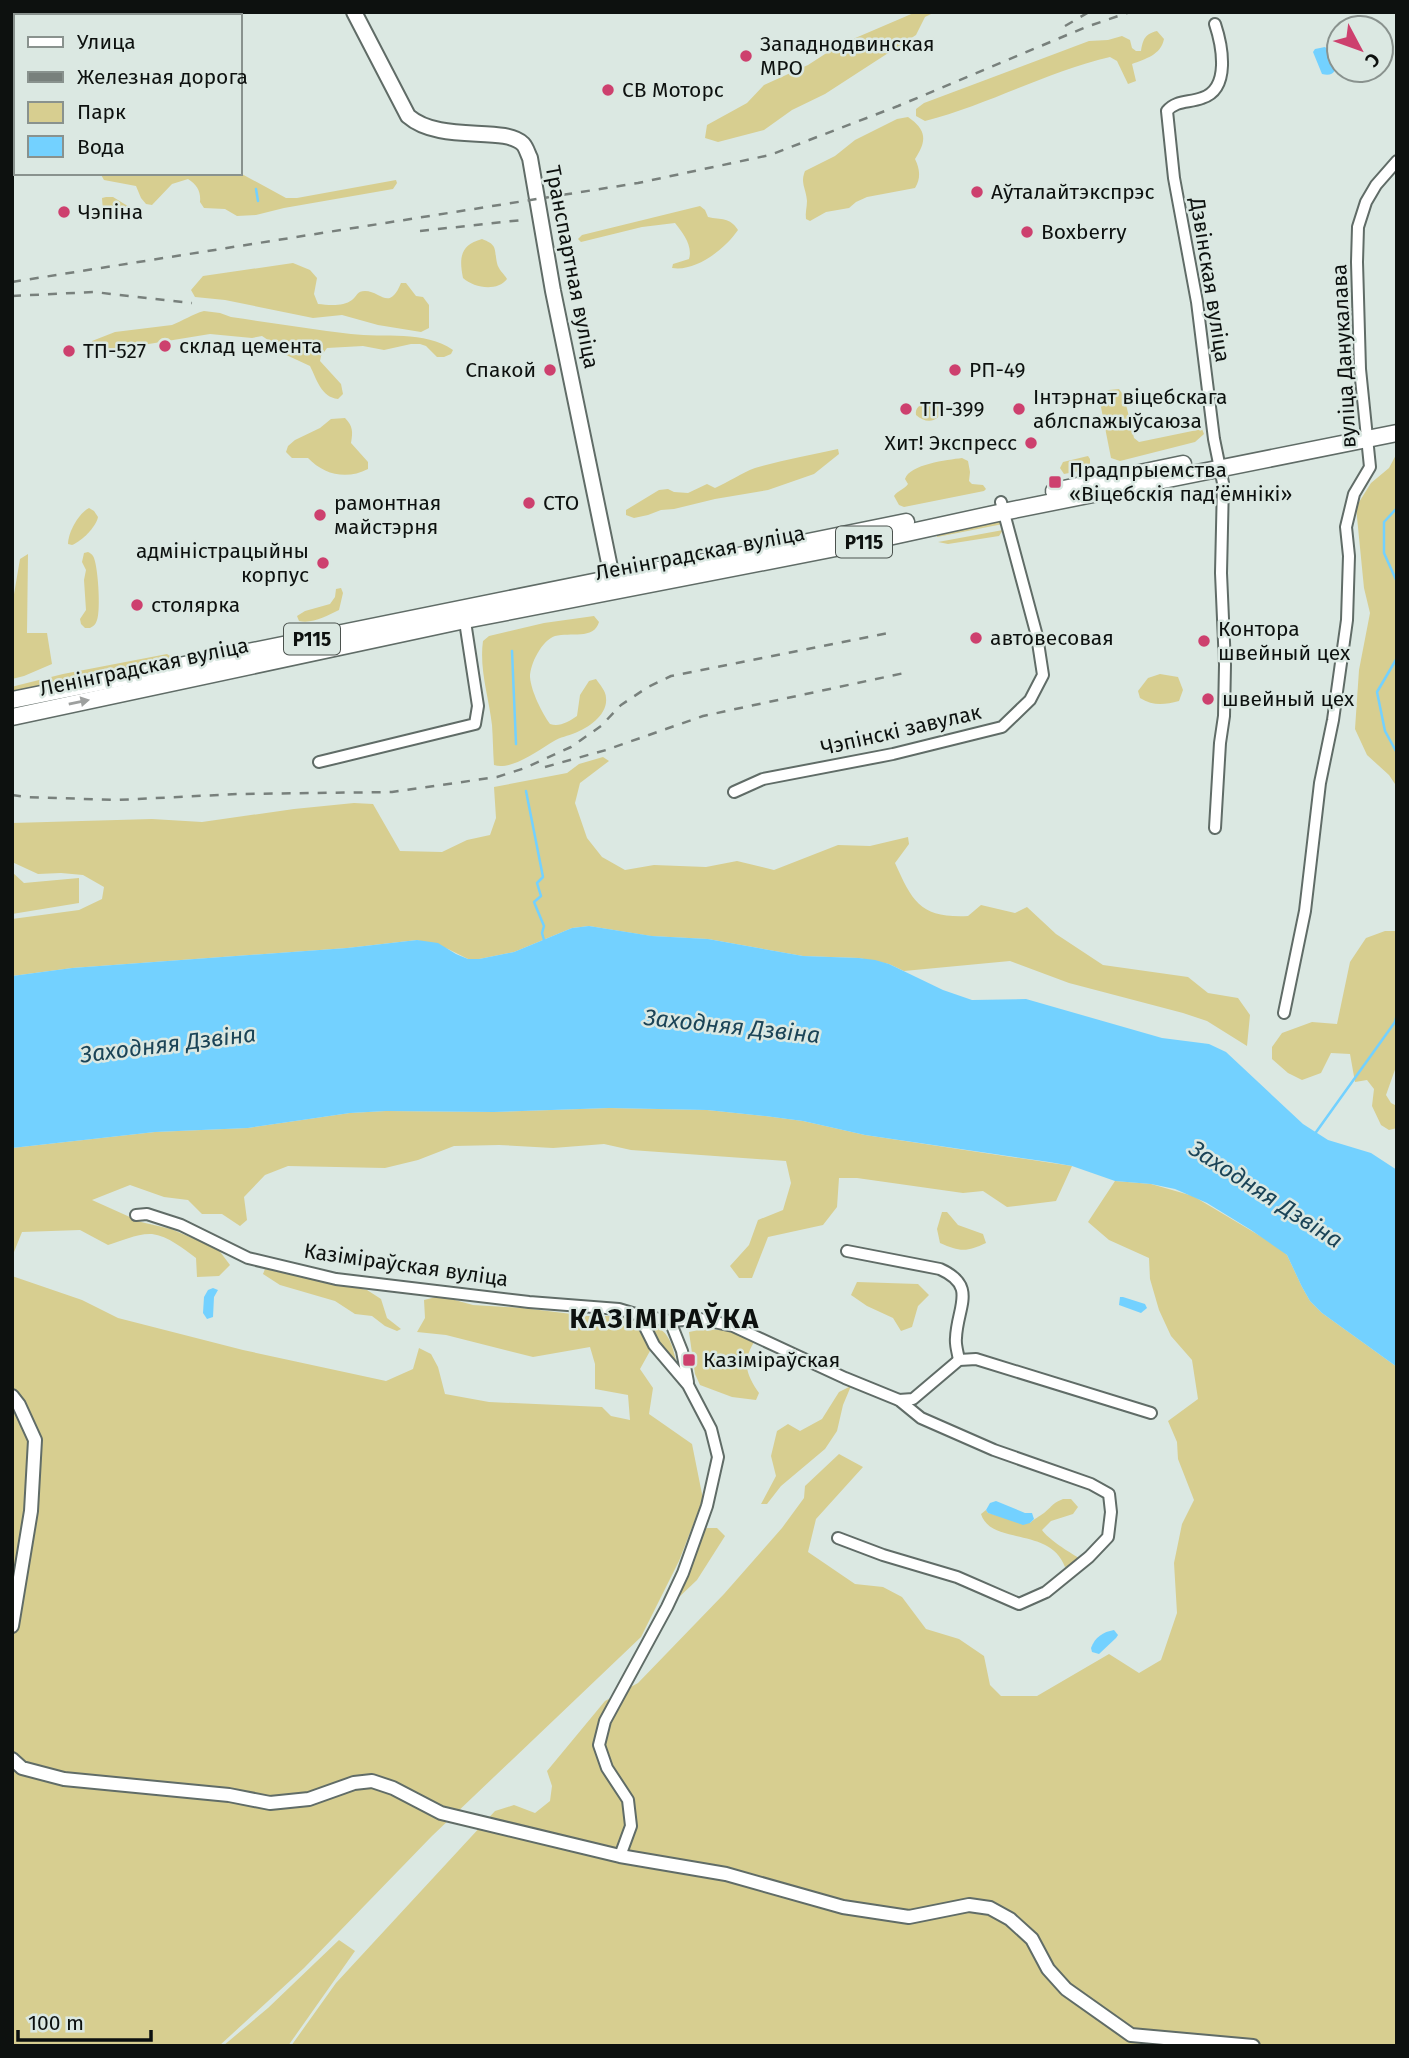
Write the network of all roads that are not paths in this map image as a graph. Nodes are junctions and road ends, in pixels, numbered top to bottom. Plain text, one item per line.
1 (354, 12) edge
2 (1215, 23) dead end
3 (1397, 161) edge
4 (1397, 422) edge
5 (1397, 433) edge
6 (1366, 434) junction
7 (1219, 463) junction
8 (1002, 507) junction
9 (614, 584) junction
10 (464, 614) junction
11 (285, 652) junction
12 (12, 700) edge
13 (12, 716) edge
14 (319, 762) dead end
15 (734, 792) dead end
16 (1215, 828) dead end
17 (1284, 1013) dead end
18 (136, 1215) dead end
19 (847, 1251) dead end
20 (639, 1315) junction
21 (670, 1321) junction
22 (959, 1360) junction
23 (688, 1385) junction
24 (12, 1396) edge
25 (899, 1400) junction
26 (1151, 1413) dead end
27 (838, 1538) dead end
28 (12, 1626) edge
29 (12, 1759) edge
30 (620, 1856) junction
31 (1253, 2046) edge

1 - 9 main road, Транспартная вуліца
2 - 7 street, Дзвінская вуліца
3 - 6 street, вуліца Данукалава
4 - 6 main road, Ленінградская вуліца / Р115
5 - 6 main road, Ленінградская вуліца / Р115
6 - 7 main road, Ленінградская вуліца / Р115
6 - 17 street, вуліца Данукалава
7 - 8 main road, Ленінградская вуліца / Р115
7 - 16 street, Дзвінская вуліца
8 - 9 main road, Ленінградская вуліца / Р115
8 - 15 street, Чэпінскі завулак
9 - 10 main road, Ленінградская вуліца / Р115
10 - 11 main road, Ленінградская вуліца / Р115
10 - 14 street
11 - 12 main road, Ленінградская вуліца / Р115
13 -> 11 main road, Ленінградская вуліца / Р115
18 - 20 street, Казіміраўская вуліца
19 - 22 street
20 - 21 street, Казіміраўская вуліца
20 - 23 street
21 - 23 street
21 - 25 street, Казіміраўская вуліца
22 - 25 street
22 - 26 street
23 - 30 street
24 - 28 street
25 - 27 street, Казіміраўская вуліца
29 - 30 street
30 - 31 street

